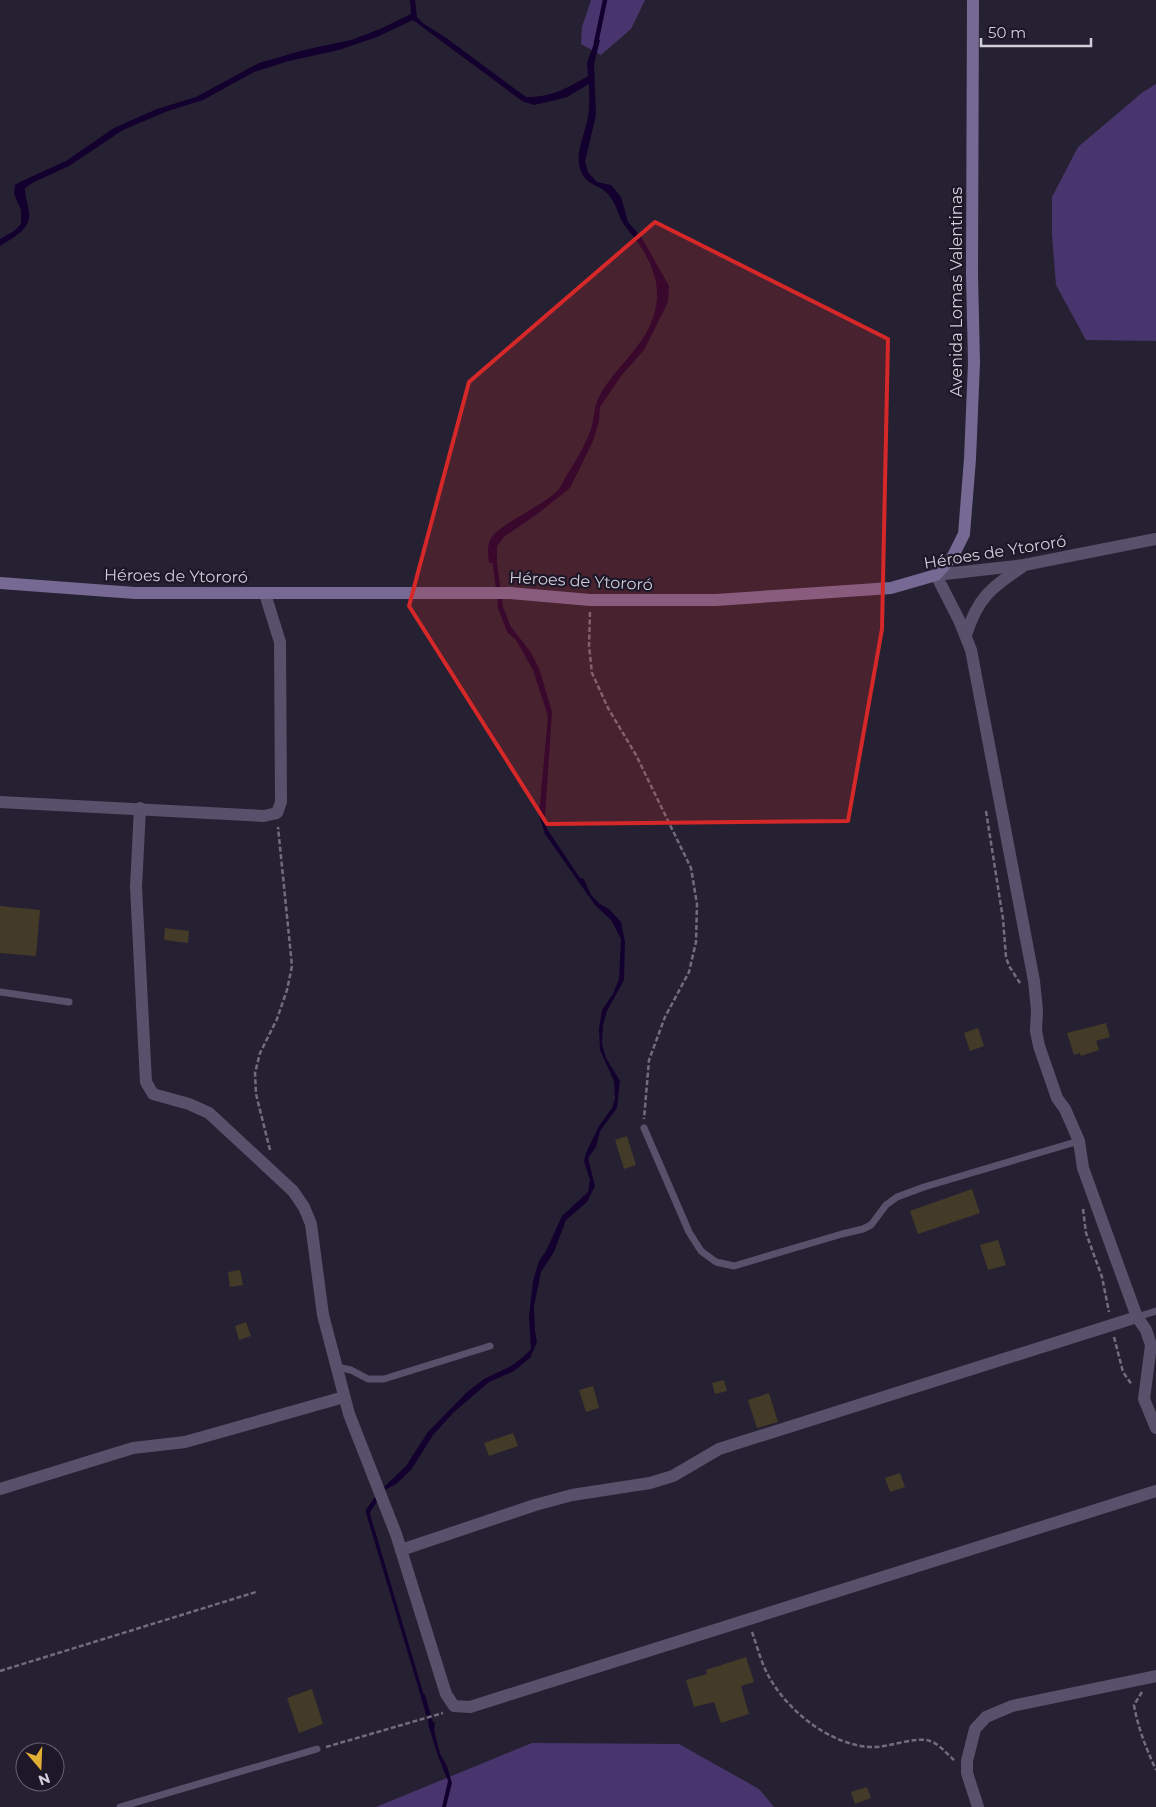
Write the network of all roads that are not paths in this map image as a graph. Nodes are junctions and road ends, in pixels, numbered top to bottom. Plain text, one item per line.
1 (973, 0) edge
2 (1156, 539) edge
3 (1024, 566) junction
4 (936, 575) junction
5 (0, 583) edge
6 (265, 594) junction
7 (966, 635) junction
8 (0, 802) edge
9 (140, 808) junction
10 (0, 992) edge
11 (69, 1002) dead end
12 (644, 1128) road end
13 (1079, 1141) junction
14 (1156, 1311) edge
15 (1137, 1317) junction
16 (490, 1346) dead end
17 (336, 1367) junction
18 (344, 1397) junction
19 (1156, 1428) edge
20 (0, 1489) edge
21 (1156, 1491) edge
22 (401, 1550) junction
23 (1153, 1676) edge
24 (317, 1749) road end
25 (120, 1807) edge
26 (978, 1807) edge

1 - 4 main road, Avenida Lomas Valentinas
2 - 3 street, Héroes de Ytororó
3 - 4 street, Héroes de Ytororó
3 - 7 street
4 - 6 main road, Héroes de Ytororó
4 - 7 street
5 - 6 main road, Héroes de Ytororó
6 - 9 street
7 - 13 street
8 - 9 street
9 - 17 street
10 - 11 lane
12 - 13 lane
13 - 15 street
14 - 15 lane
15 - 19 street
15 - 22 street
16 - 17 lane
17 - 18 street
18 - 20 street
18 - 22 street
21 - 22 street
23 - 26 street
24 - 25 lane

